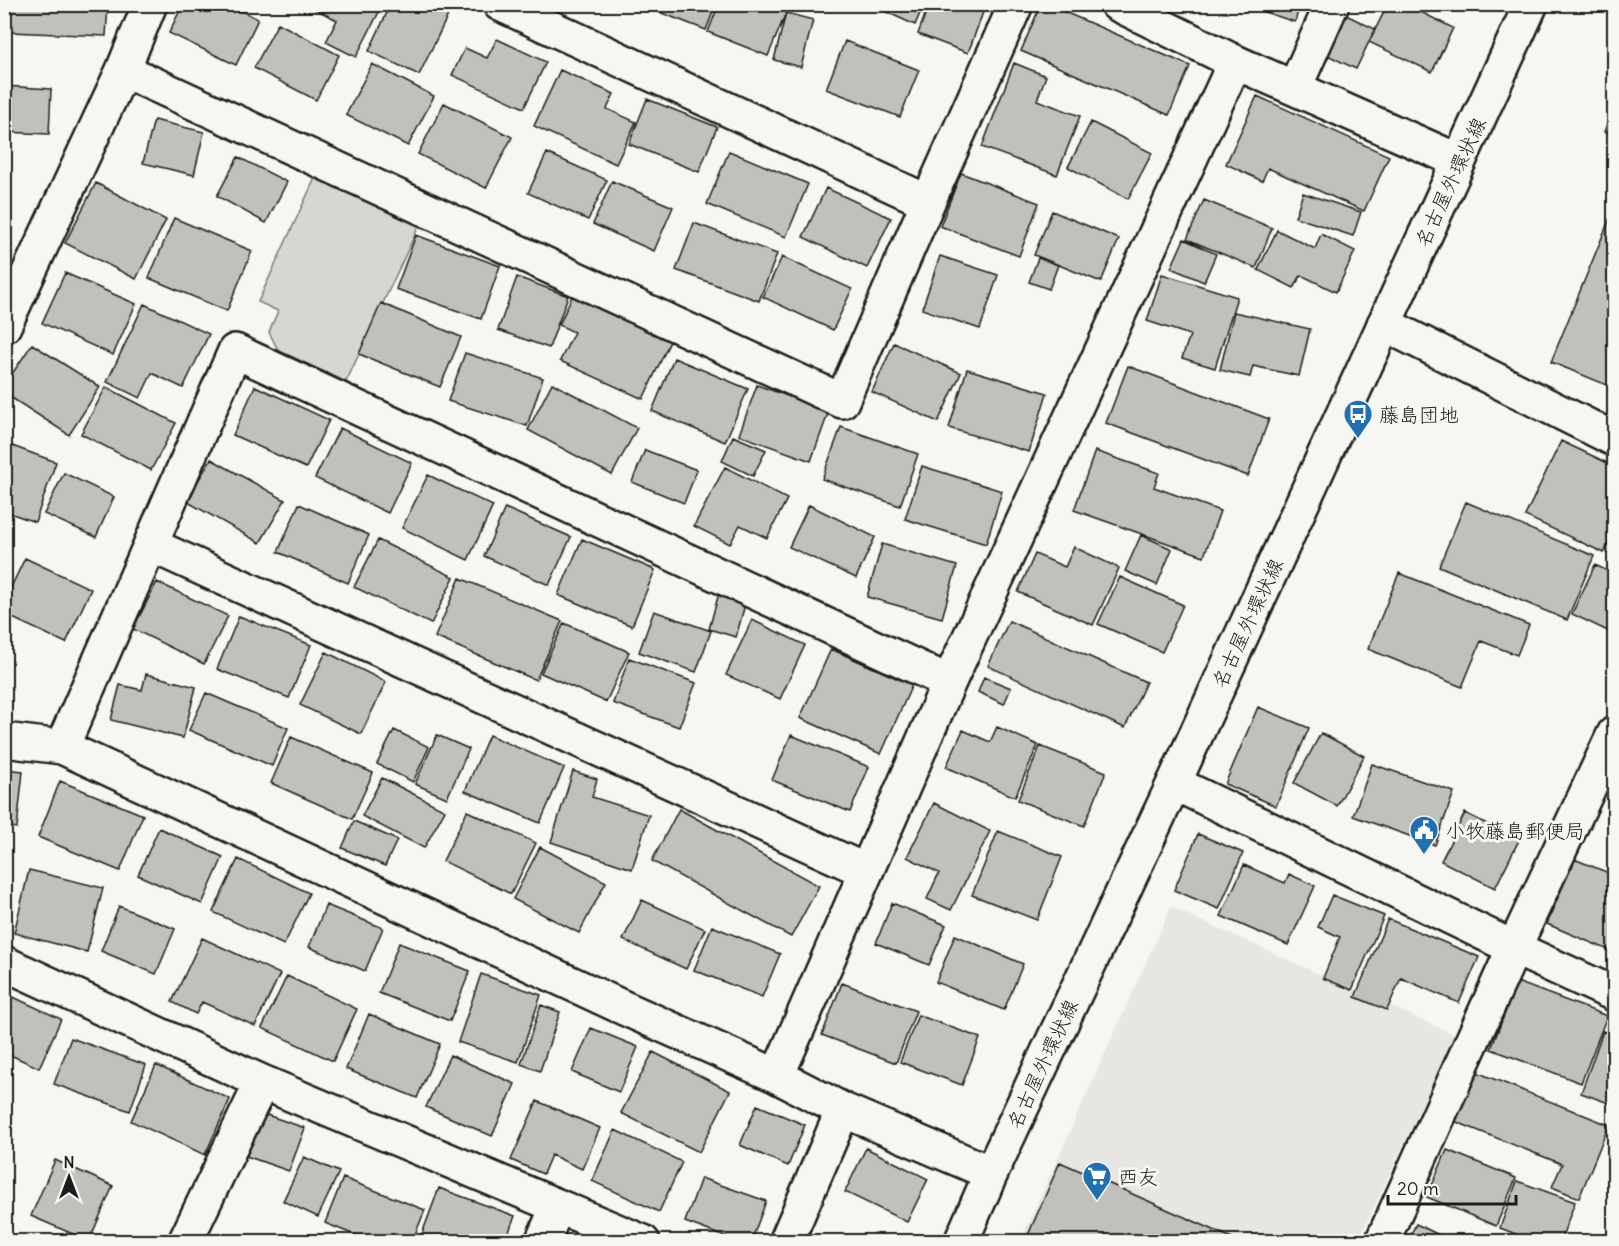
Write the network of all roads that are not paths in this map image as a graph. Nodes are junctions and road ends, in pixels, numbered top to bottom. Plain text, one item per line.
1 (150, 4) edge
2 (500, 4) edge
3 (1016, 4) edge
4 (1117, 4) edge
5 (1332, 4) edge
6 (1531, 4) edge
7 (1235, 62) junction
8 (123, 70) junction
9 (1295, 87) junction
10 (1460, 160) junction
11 (928, 202) junction
12 (1384, 324) junction
13 (4, 326) edge
14 (1614, 439) edge
15 (151, 545) junction
16 (949, 682) junction
17 (1614, 734) edge
18 (4, 740) edge
19 (62, 747) junction
20 (1174, 783) junction
21 (866, 871) junction
22 (1514, 948) junction
23 (4, 963) edge
24 (1614, 994) edge
25 (777, 1076) junction
26 (262, 1082) junction
27 (843, 1110) junction
28 (992, 1173) junction
29 (558, 1206) junction
30 (185, 1242) edge
31 (542, 1242) edge
32 (643, 1242) edge
33 (786, 1242) edge
34 (961, 1242) edge
35 (1382, 1242) edge

1 - 8 street
2 - 11 street
3 - 11 street
4 - 7 street
5 - 9 street
6 - 10 street, 名古屋外環状線
7 - 9 street
7 - 16 street
8 - 11 street
8 - 13 street
9 - 10 street
10 - 12 street, 名古屋外環状線
12 - 14 street
12 - 20 street, 名古屋外環状線
15 - 16 street
15 - 19 street
15 - 21 street
16 - 21 street
17 - 22 street
18 - 19 street
19 - 25 street
20 - 22 street
20 - 28 street, 名古屋外環状線
21 - 25 street
22 - 24 street
22 - 35 street
23 - 26 street
25 - 27 street
26 - 29 street
26 - 30 street
27 - 28 street
27 - 33 street
28 - 34 street, 名古屋外環状線
29 - 31 street
29 - 32 street

